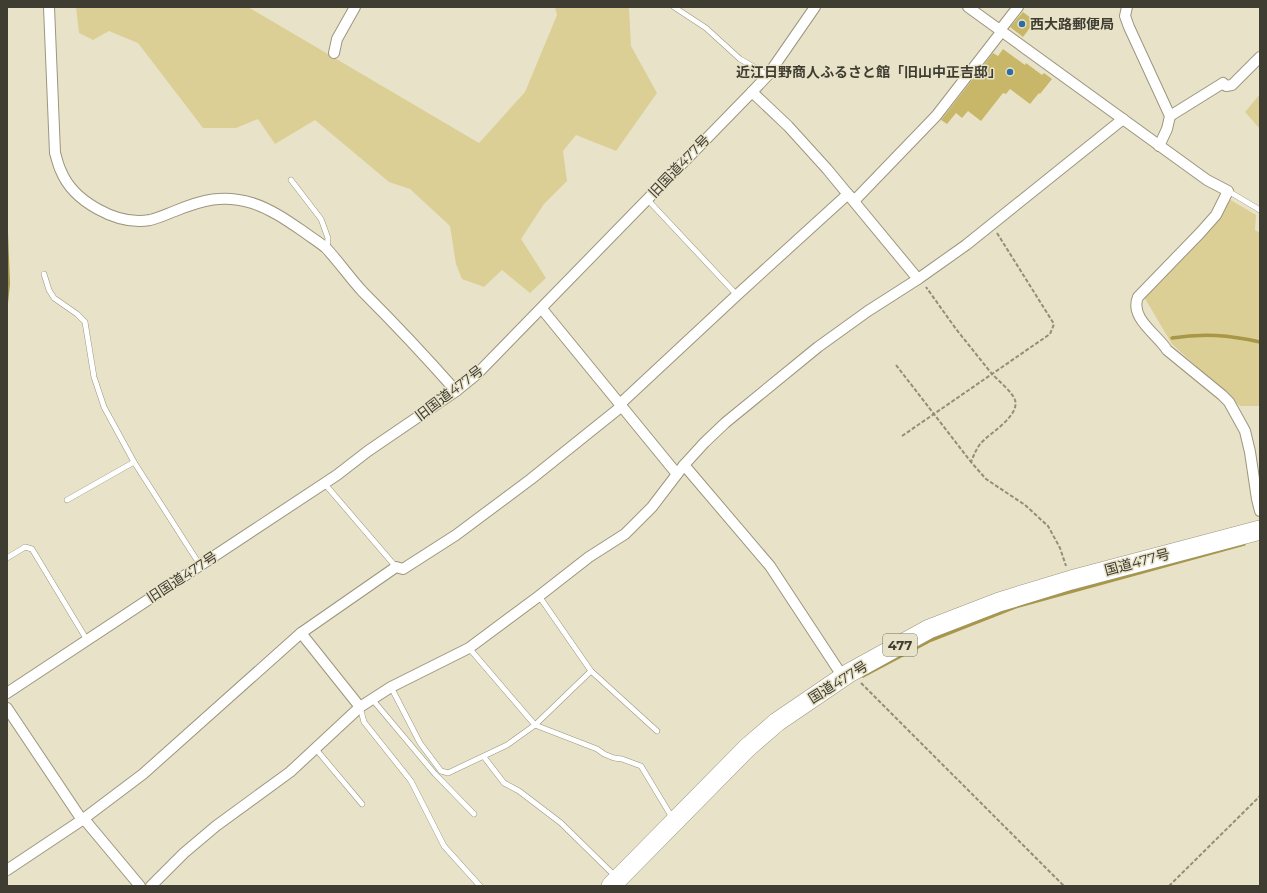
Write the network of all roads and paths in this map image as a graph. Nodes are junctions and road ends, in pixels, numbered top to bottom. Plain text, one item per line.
1 (49, 7) edge
2 (356, 7) edge
3 (674, 7) edge
4 (815, 7) edge
5 (968, 7) edge
6 (1018, 7) edge
7 (1127, 7) edge
8 (1001, 30) junction
9 (334, 53) dead end
10 (1260, 57) edge
11 (768, 75) junction
12 (752, 92) junction
13 (1170, 116) junction
14 (1123, 119) junction
15 (1159, 146) junction
16 (291, 180) dead end
17 (1228, 192) junction
18 (850, 196) junction
19 (647, 199) junction
20 (1260, 210) edge
21 (989, 225) junction
22 (326, 249) junction
23 (44, 274) dead end
24 (919, 279) junction
25 (737, 295) junction
26 (542, 309) junction
27 (896, 366) dead end
28 (992, 374) junction
29 (456, 390) junction
30 (621, 405) junction
31 (934, 414) junction
32 (902, 436) dead end
33 (134, 462) junction
34 (971, 462) junction
35 (684, 465) junction
36 (677, 474) junction
37 (324, 483) junction
38 (67, 500) dead end
39 (1260, 511) edge
40 (1260, 530) edge
41 (7, 558) edge
42 (200, 565) junction
43 (396, 567) junction
44 (1071, 580) junction
45 (539, 596) junction
46 (301, 633) junction
47 (87, 640) junction
48 (469, 648) junction
49 (591, 671) junction
50 (846, 675) junction
51 (391, 687) junction
52 (7, 693) edge
53 (372, 699) junction
54 (360, 707) junction
55 (7, 708) edge
56 (535, 725) junction
57 (657, 731) dead end
58 (315, 748) junction
59 (484, 757) junction
60 (1260, 796) edge
61 (362, 804) dead end
62 (474, 814) dead end
63 (83, 820) junction
64 (674, 822) junction
65 (7, 870) edge
66 (614, 882) edge
67 (140, 886) edge
68 (151, 886) edge
69 (480, 886) edge
70 (1064, 886) edge
71 (1169, 886) edge

1 - 22 street
2 - 9 street
3 - 11 lane
4 - 11 street, 旧国道477号
5 - 8 street
6 - 8 street
7 - 13 street
8 - 14 street
8 - 18 street
10 - 13 street
11 - 12 street, 旧国道477号
12 - 18 street
12 - 19 street, 旧国道477号
13 - 15 street
14 - 15 street
14 - 21 street
15 - 17 street
16 - 22 lane
17 - 20 lane
17 - 39 street
18 - 24 street
18 - 25 street
19 - 25 lane
19 - 26 street, 旧国道477号
21 - 24 street
21 - 28 path
22 - 29 street
23 - 33 lane
24 - 28 path
24 - 35 street
25 - 30 street
26 - 29 street, 旧国道477号
26 - 30 street
27 - 31 path
28 - 31 path
28 - 34 path
29 - 37 street, 旧国道477号
30 - 36 street
30 - 43 street
31 - 32 path
31 - 34 path
33 - 38 lane
33 - 42 lane
34 - 44 path
35 - 36 street
35 - 50 street
36 - 45 street
37 - 42 street, 旧国道477号
37 - 43 lane
40 - 44 highway, 国道477号 / 477
41 - 47 lane
42 - 47 street, 旧国道477号
43 - 46 street
44 - 50 highway, 国道477号 / 477
45 - 48 street
45 - 49 lane
46 - 54 street
46 - 63 street
47 - 52 street, 旧国道477号
48 - 51 street
48 - 56 lane
49 - 56 lane
49 - 57 lane
50 - 64 highway, 国道477号 / 477
50 - 70 path
51 - 53 street
51 - 59 lane
53 - 54 street
53 - 62 lane
54 - 58 street
54 - 69 lane
55 - 63 street
56 - 59 lane
56 - 64 lane
58 - 61 lane
58 - 68 street
59 - 66 lane
60 - 71 path
63 - 65 street
63 - 67 street
64 - 66 highway, 国道477号 / 477

